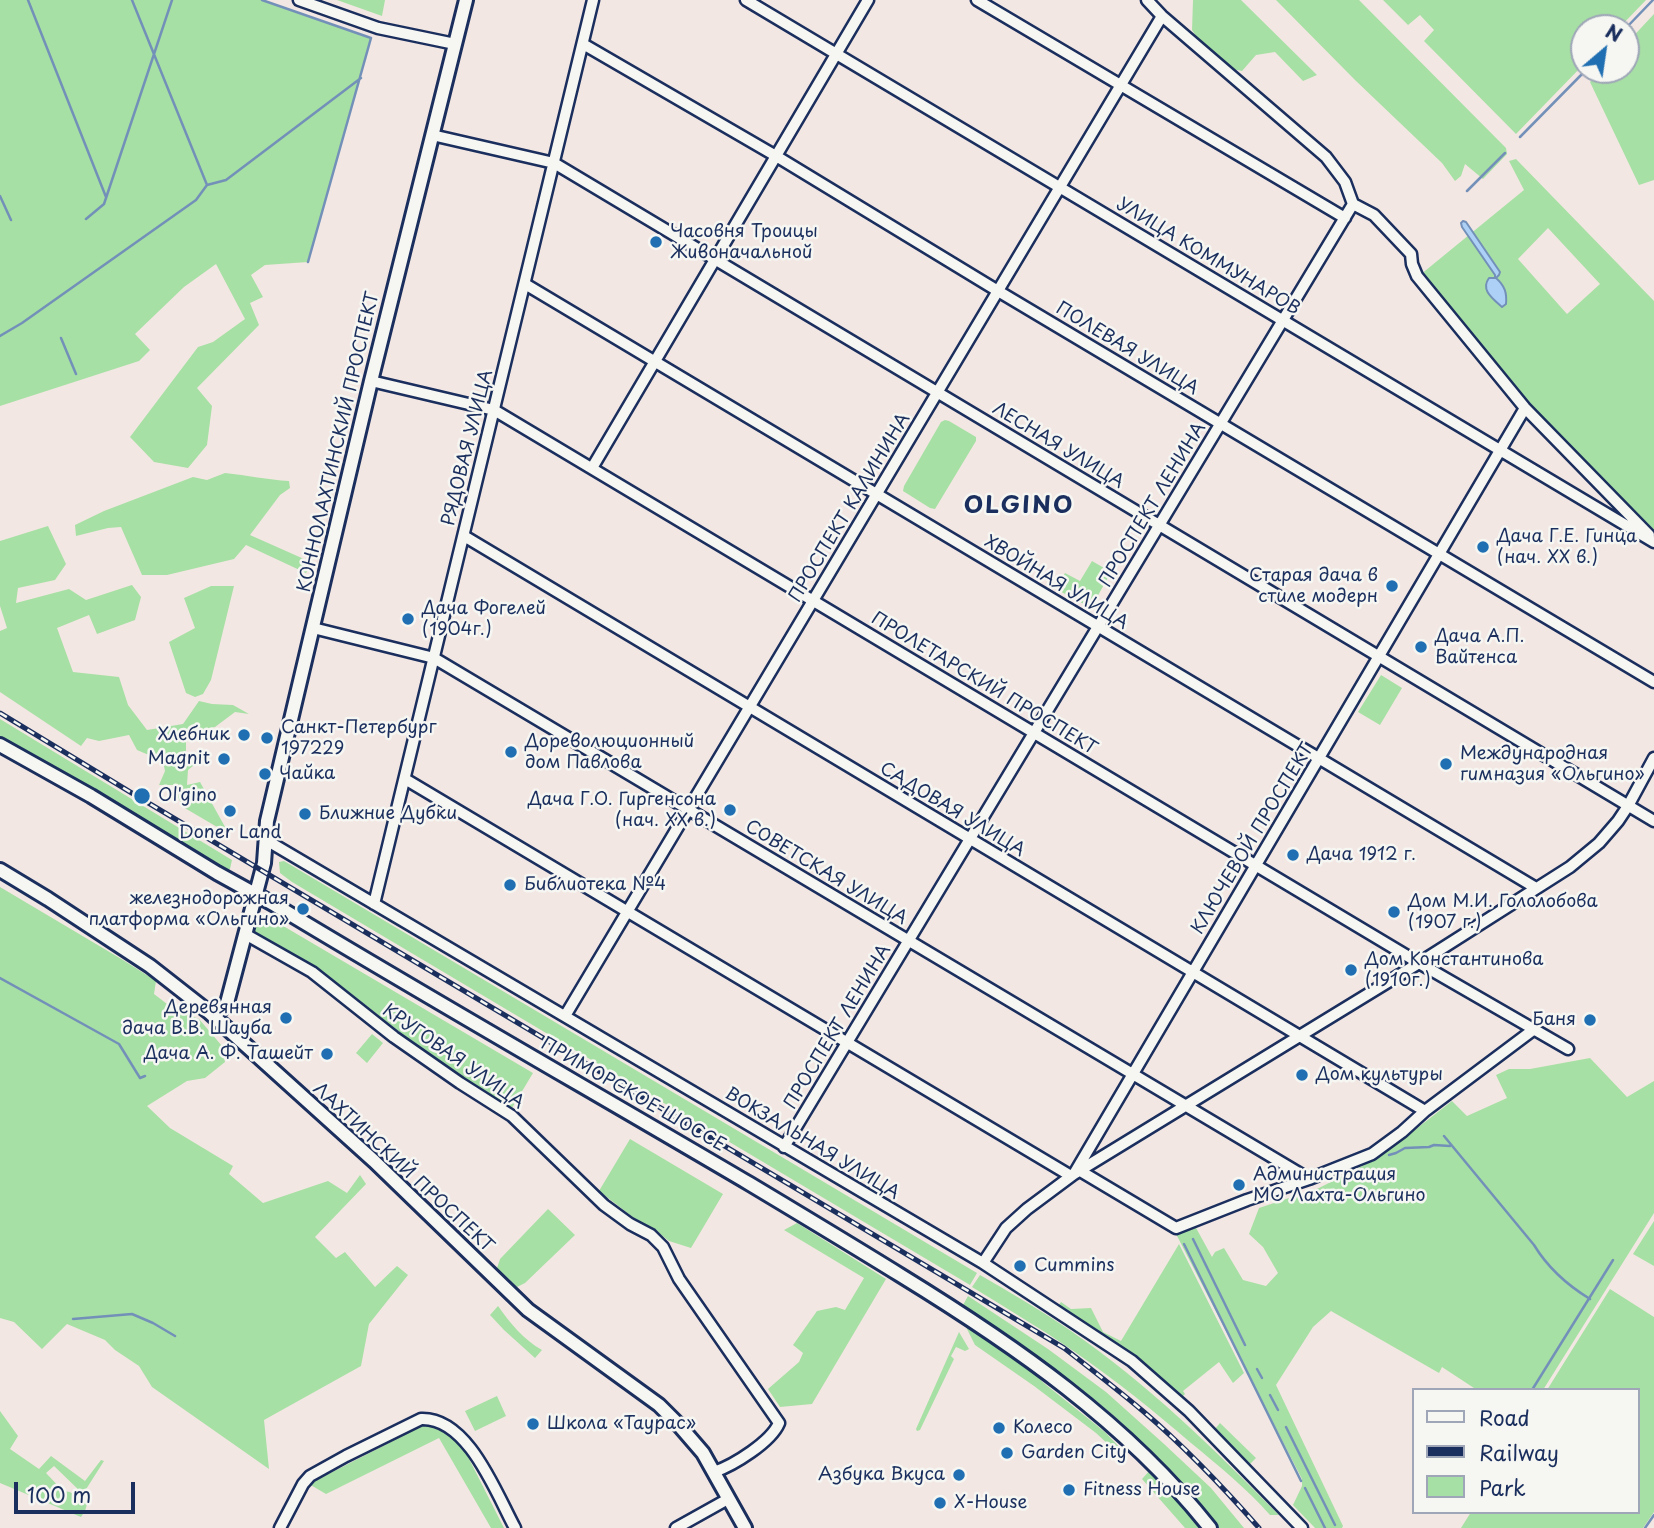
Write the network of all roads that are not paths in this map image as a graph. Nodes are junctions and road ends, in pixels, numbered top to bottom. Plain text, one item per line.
1 (299, 0) edge
2 (466, 0) edge
3 (593, 0) edge
4 (746, 0) edge
5 (868, 0) edge
6 (977, 0) edge
7 (1147, 0) edge
8 (1162, 16) junction
9 (455, 44) junction
10 (583, 44) junction
11 (836, 54) junction
12 (1121, 85) junction
13 (432, 135) junction
14 (776, 156) junction
15 (554, 163) junction
16 (1060, 187) junction
17 (1353, 204) junction
18 (1345, 218) junction
19 (715, 259) junction
20 (524, 284) junction
21 (998, 290) junction
22 (1283, 320) junction
23 (654, 361) junction
24 (371, 381) junction
25 (937, 392) junction
26 (1525, 408) junction
27 (494, 410) junction
28 (1221, 423) junction
29 (1501, 450) junction
30 (592, 468) junction
31 (876, 494) junction
32 (1159, 525) junction
33 (464, 536) junction
34 (1654, 541) edge
35 (1440, 553) junction
36 (813, 600) junction
37 (1098, 626) junction
38 (313, 628) junction
39 (1379, 657) junction
40 (434, 658) junction
41 (1654, 682) edge
42 (749, 707) junction
43 (1034, 732) junction
44 (0, 745) edge
45 (1319, 758) junction
46 (1654, 758) edge
47 (405, 779) junction
48 (1628, 806) junction
49 (688, 809) junction
50 (1654, 821) edge
51 (970, 839) junction
52 (266, 840) junction
53 (1256, 865) junction
54 (0, 870) edge
55 (1536, 888) junction
56 (256, 894) junction
57 (374, 904) junction
58 (627, 911) junction
59 (246, 934) junction
60 (909, 940) junction
61 (1419, 963) junction
62 (1193, 972) junction
63 (210, 1013) junction
64 (565, 1016) junction
65 (1533, 1030) junction
66 (1300, 1037) junction
67 (847, 1042) junction
68 (1568, 1049) dead end
69 (1133, 1074) junction
70 (1186, 1105) junction
71 (1425, 1111) junction
72 (784, 1147) junction
73 (1076, 1172) junction
74 (1309, 1179) junction
75 (983, 1263) junction
76 (714, 1472) junction
77 (728, 1499) junction
78 (280, 1528) edge
79 (515, 1528) edge
80 (676, 1528) edge
81 (745, 1528) edge
82 (1210, 1528) edge
83 (1302, 1528) edge

1 - 9 street
2 - 9 main road, КОННОЛАХТИНСКИЙ ПРОСПЕКТ
3 - 10 street, РЯДОВАЯ УЛИЦА
4 - 11 street, УЛИЦА КОММУНАРОВ
5 - 11 street
6 - 12 street
7 - 8 street
8 - 12 street, ПРОСПЕКТ КАЛИНИНА
8 - 17 street
9 - 13 main road, КОННОЛАХТИНСКИЙ ПРОСПЕКТ
10 - 14 street, ПОЛЕВАЯ УЛИЦА
10 - 15 street, РЯДОВАЯ УЛИЦА
11 - 14 street
11 - 16 street, УЛИЦА КОММУНАРОВ
12 - 16 street, ПРОСПЕКТ КАЛИНИНА
12 - 18 street
13 - 15 street, ЛЕСНАЯ УЛИЦА
13 - 24 main road, КОННОЛАХТИНСКИЙ ПРОСПЕКТ
14 - 19 street
14 - 21 street, ПОЛЕВАЯ УЛИЦА
15 - 19 street, ЛЕСНАЯ УЛИЦА
15 - 20 street, РЯДОВАЯ УЛИЦА
16 - 21 street, ПРОСПЕКТ КАЛИНИНА
16 - 22 street, УЛИЦА КОММУНАРОВ
17 - 18 street, ПРОСПЕКТ ЛЕНИНА
17 - 26 street
18 - 22 street, ПРОСПЕКТ ЛЕНИНА
19 - 23 street
19 - 25 street, ЛЕСНАЯ УЛИЦА
20 - 23 street, ХВОЙНАЯ УЛИЦА
20 - 27 street, РЯДОВАЯ УЛИЦА
21 - 25 street, ПРОСПЕКТ КАЛИНИНА
21 - 28 street, ПОЛЕВАЯ УЛИЦА
22 - 28 street, ПРОСПЕКТ ЛЕНИНА
22 - 29 street, УЛИЦА КОММУНАРОВ
23 - 30 street
23 - 31 street, ХВОЙНАЯ УЛИЦА
24 - 27 street, ПРОЛЕТАРСКИЙ ПРОСПЕКТ
24 - 38 main road, КОННОЛАХТИНСКИЙ ПРОСПЕКТ
25 - 31 street, ПРОСПЕКТ КАЛИНИНА
25 - 32 street, ЛЕСНАЯ УЛИЦА
26 - 29 street, КЛЮЧЕВОЙ ПРОСПЕКТ
26 - 34 street
27 - 30 street, ПРОЛЕТАРСКИЙ ПРОСПЕКТ
27 - 33 street, РЯДОВАЯ УЛИЦА
28 - 32 street, ПРОСПЕКТ ЛЕНИНА
28 - 35 street, ПОЛЕВАЯ УЛИЦА
29 - 34 street, УЛИЦА КОММУНАРОВ
29 - 35 street, КЛЮЧЕВОЙ ПРОСПЕКТ
30 - 36 street, ПРОЛЕТАРСКИЙ ПРОСПЕКТ
31 - 36 street, ПРОСПЕКТ КАЛИНИНА
31 - 37 street, ХВОЙНАЯ УЛИЦА
32 - 37 street, ПРОСПЕКТ ЛЕНИНА
32 - 39 street, ЛЕСНАЯ УЛИЦА
33 - 40 street, РЯДОВАЯ УЛИЦА
33 - 42 street, САДОВАЯ УЛИЦА
35 - 39 street, КЛЮЧЕВОЙ ПРОСПЕКТ
35 - 41 street, ПОЛЕВАЯ УЛИЦА
36 - 42 street, ПРОСПЕКТ КАЛИНИНА
36 - 43 street, ПРОЛЕТАРСКИЙ ПРОСПЕКТ
37 - 43 street, ПРОСПЕКТ ЛЕНИНА
37 - 45 street, ХВОЙНАЯ УЛИЦА
38 - 40 street, СОВЕТСКАЯ УЛИЦА
38 - 52 main road, КОННОЛАХТИНСКИЙ ПРОСПЕКТ
39 - 45 street, КЛЮЧЕВОЙ ПРОСПЕКТ
39 - 48 street, ЛЕСНАЯ УЛИЦА
40 - 47 street, РЯДОВАЯ УЛИЦА
40 - 49 street, СОВЕТСКАЯ УЛИЦА
42 - 49 street, ПРОСПЕКТ КАЛИНИНА
42 - 51 street, САДОВАЯ УЛИЦА
43 - 51 street, ПРОСПЕКТ ЛЕНИНА
43 - 53 street, ПРОЛЕТАРСКИЙ ПРОСПЕКТ
44 - 56 main road, ПРИМОРСКОЕ ШОССЕ
45 - 53 street, КЛЮЧЕВОЙ ПРОСПЕКТ
45 - 55 street, ХВОЙНАЯ УЛИЦА
46 - 48 street
47 - 57 street, РЯДОВАЯ УЛИЦА
47 - 58 street
48 - 50 street, ЛЕСНАЯ УЛИЦА
48 - 55 street
49 - 58 street, ПРОСПЕКТ КАЛИНИНА
49 - 60 street, СОВЕТСКАЯ УЛИЦА
51 - 60 street, ПРОСПЕКТ ЛЕНИНА
51 - 62 street, САДОВАЯ УЛИЦА
52 - 56 main road, КОННОЛАХТИНСКИЙ ПРОСПЕКТ
52 - 57 street, ВОКЗАЛЬНАЯ УЛИЦА
53 - 61 street, ПРОЛЕТАРСКИЙ ПРОСПЕКТ
53 - 62 street, КЛЮЧЕВОЙ ПРОСПЕКТ
54 - 63 main road, ЛАХТИНСКИЙ ПРОСПЕКТ
55 - 61 street
56 - 59 main road, КОННОЛАХТИНСКИЙ ПРОСПЕКТ
56 - 82 main road, ПРИМОРСКОЕ ШОССЕ
57 - 64 street, ВОКЗАЛЬНАЯ УЛИЦА
58 - 64 street, ПРОСПЕКТ КАЛИНИНА
58 - 67 street
59 - 63 main road, КОННОЛАХТИНСКИЙ ПРОСПЕКТ
59 - 76 street, КРУГОВАЯ УЛИЦА
60 - 67 street, ПРОСПЕКТ ЛЕНИНА
60 - 69 street, СОВЕТСКАЯ УЛИЦА
61 - 65 street, ПРОЛЕТАРСКИЙ ПРОСПЕКТ
61 - 66 street
62 - 66 street, САДОВАЯ УЛИЦА
62 - 69 street, КЛЮЧЕВОЙ ПРОСПЕКТ
63 - 76 main road, ЛАХТИНСКИЙ ПРОСПЕКТ
64 - 72 street, ВОКЗАЛЬНАЯ УЛИЦА
65 - 68 street, ПРОЛЕТАРСКИЙ ПРОСПЕКТ
65 - 71 street
66 - 70 street
66 - 71 street, САДОВАЯ УЛИЦА
67 - 72 street, ПРОСПЕКТ ЛЕНИНА
67 - 73 street
69 - 70 street, СОВЕТСКАЯ УЛИЦА
69 - 73 street, КЛЮЧЕВОЙ ПРОСПЕКТ
70 - 73 street
70 - 74 street, СОВЕТСКАЯ УЛИЦА
71 - 74 street
72 - 75 street, ВОКЗАЛЬНАЯ УЛИЦА
73 - 74 street
73 - 75 street, КЛЮЧЕВОЙ ПРОСПЕКТ
75 - 83 street, ВОКЗАЛЬНАЯ УЛИЦА
76 - 77 main road, ЛАХТИНСКИЙ ПРОСПЕКТ
77 - 80 street
77 - 81 main road, ЛАХТИНСКИЙ ПРОСПЕКТ
78 - 79 street

